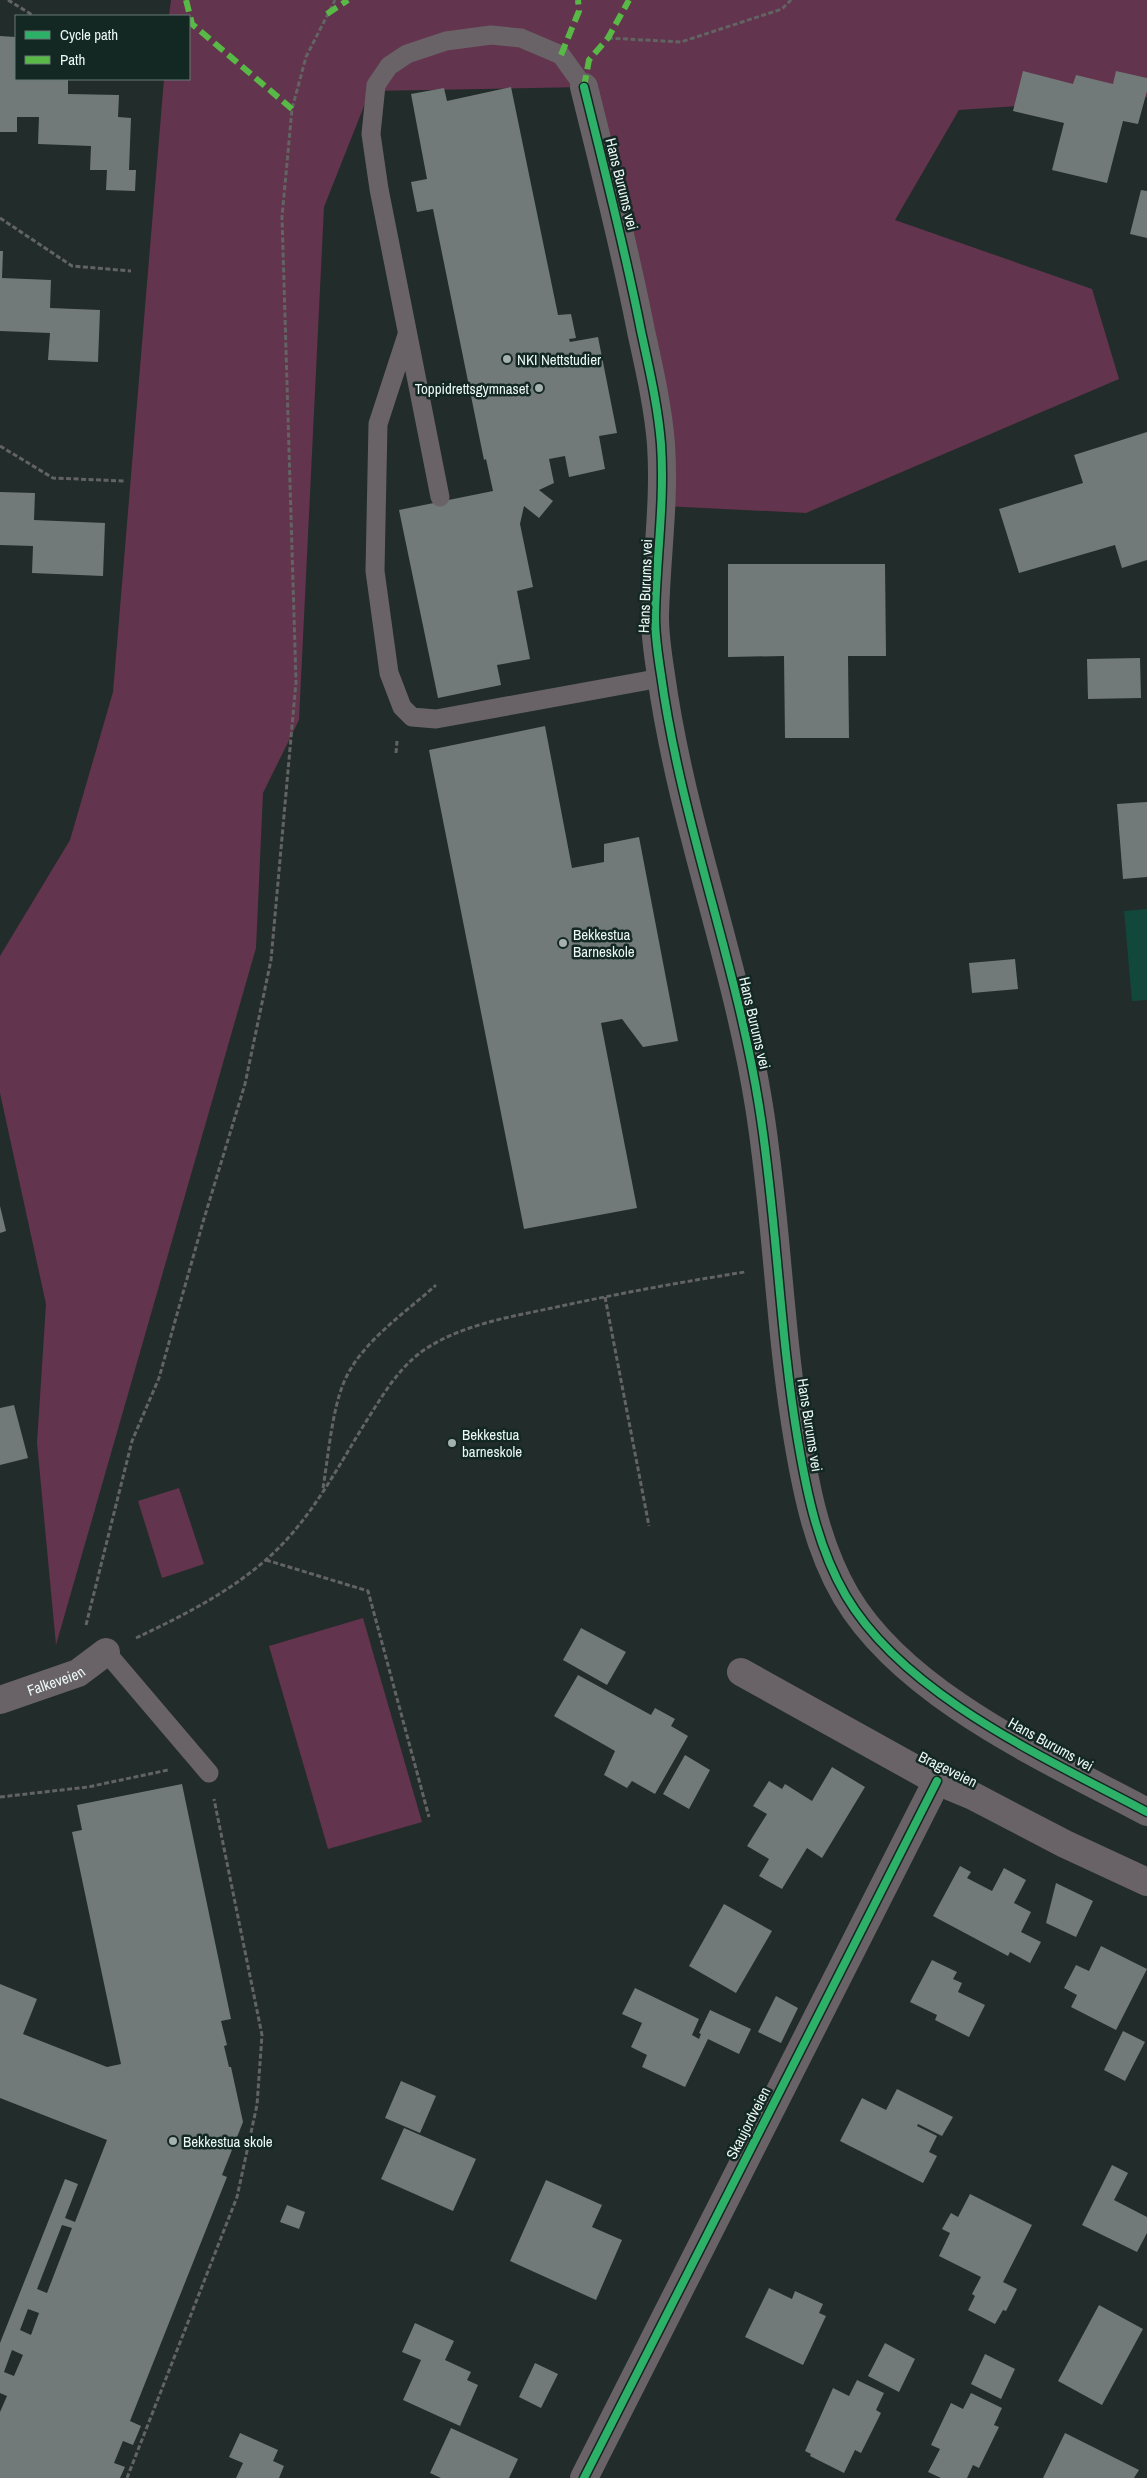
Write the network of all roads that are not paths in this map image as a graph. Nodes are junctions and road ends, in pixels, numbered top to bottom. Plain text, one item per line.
1 (584, 87) joint
2 (407, 334) junction
3 (440, 497) dead end
4 (661, 678) junction
5 (106, 1652) joint
6 (741, 1672) dead end
7 (0, 1700) edge
8 (204, 1768) road end
9 (936, 1781) junction
10 (1147, 1812) edge
11 (1147, 1882) edge
12 (584, 2478) edge

1 - 2 lane
1 - 4 street, Hans Burums vei
2 - 3 lane
2 - 4 lane
4 - 10 street, Hans Burums vei
5 - 7 street, Falkeveien
5 - 8 lane
6 - 9 street, Brageveien
9 - 11 street, Brageveien
9 - 12 street, Skaujordveien

